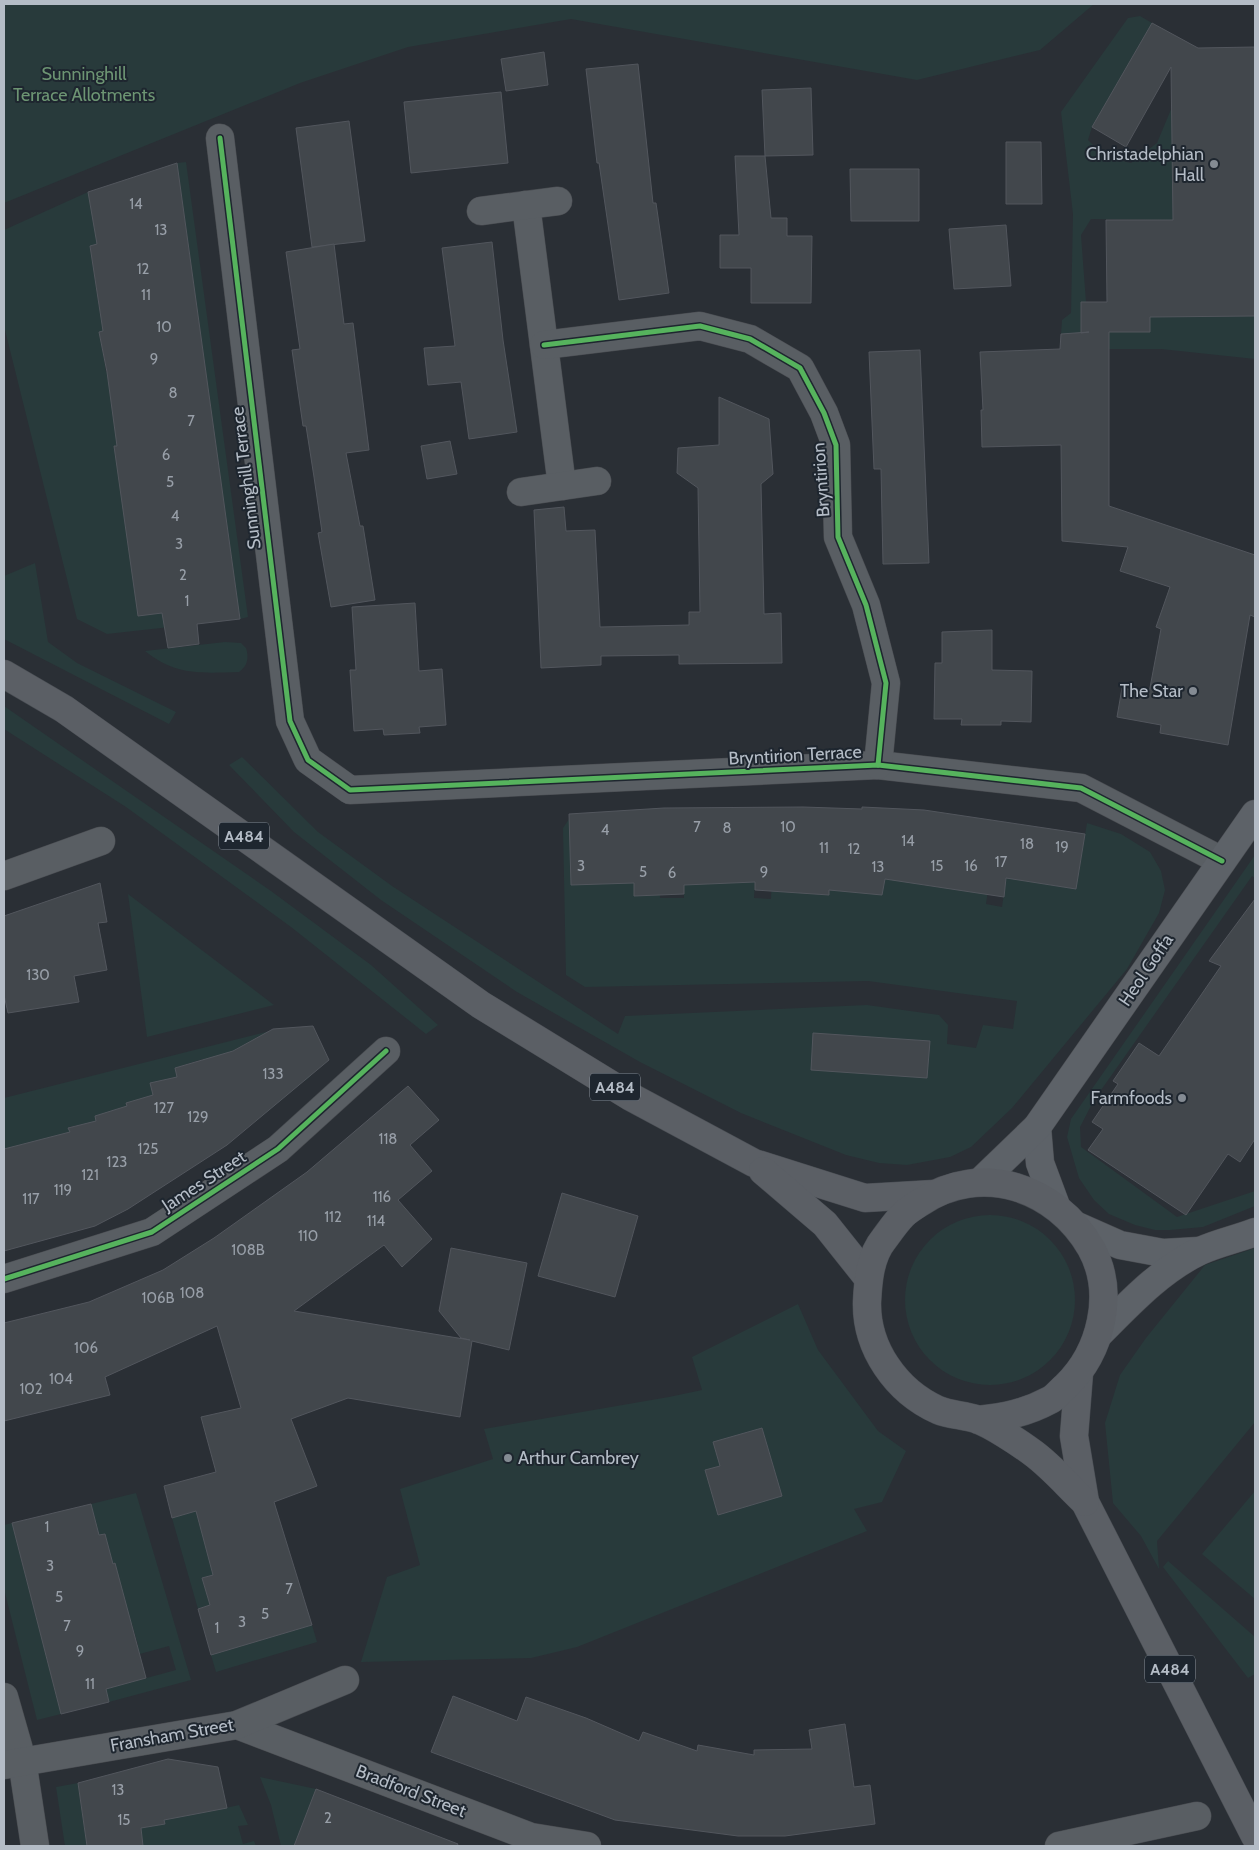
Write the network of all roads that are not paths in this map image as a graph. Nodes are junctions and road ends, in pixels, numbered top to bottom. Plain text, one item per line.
1 (220, 138) dead end
2 (558, 201) dead end
3 (526, 205) junction
4 (481, 211) dead end
5 (544, 344) junction
6 (597, 481) dead end
7 (562, 486) junction
8 (521, 492) dead end
9 (4, 674) edge
10 (878, 765) junction
11 (350, 790) joint
12 (1255, 814) edge
13 (101, 841) dead end
14 (1222, 860) junction
15 (4, 876) edge
16 (386, 1050) dead end
17 (1038, 1127) junction
18 (754, 1163) junction
19 (980, 1182) junction
20 (934, 1194) junction
21 (1056, 1206) junction
22 (1077, 1226) junction
23 (1255, 1232) edge
24 (1200, 1251) junction
25 (4, 1278) edge
26 (868, 1278) junction
27 (1098, 1335) junction
28 (1079, 1373) junction
29 (978, 1420) junction
30 (1085, 1502) junction
31 (345, 1680) dead end
32 (4, 1697) edge
33 (237, 1725) junction
34 (13, 1762) edge
35 (1197, 1816) dead end
36 (1255, 1836) edge
37 (532, 1841) edge
38 (35, 1846) edge
39 (587, 1846) edge
40 (1059, 1846) edge

1 - 11 street, Sunninghill Terrace
2 - 3 street
3 - 4 street
3 - 5 street
5 - 7 street
5 - 10 street, Bryntirion
6 - 7 street
7 - 8 street
9 - 18 main road, A484
10 - 11 street, Bryntirion Terrace
10 - 14 street, Bryntirion Terrace
12 - 14 street, Heol Goffa
13 - 15 street
14 - 17 street, Heol Goffa
16 - 25 street, James Street
17 - 19 street, Heol Goffa
17 - 21 street
18 - 20 main road, A484
18 - 26 main road, A484
19 - 20 main road
19 - 21 main road
20 - 26 main road
21 - 22 main road
22 - 24 street
22 - 27 main road
23 - 24 street
24 - 27 street
26 - 29 main road
27 - 28 main road
28 - 29 main road
28 - 30 main road, A484
29 - 30 main road, A484
30 - 36 main road, A484
31 - 33 street, Fransham Street
32 - 34 street
33 - 34 street, Fransham Street
33 - 37 street, Bradford Street
34 - 38 street
35 - 40 street
37 - 39 street, Bradford Street

